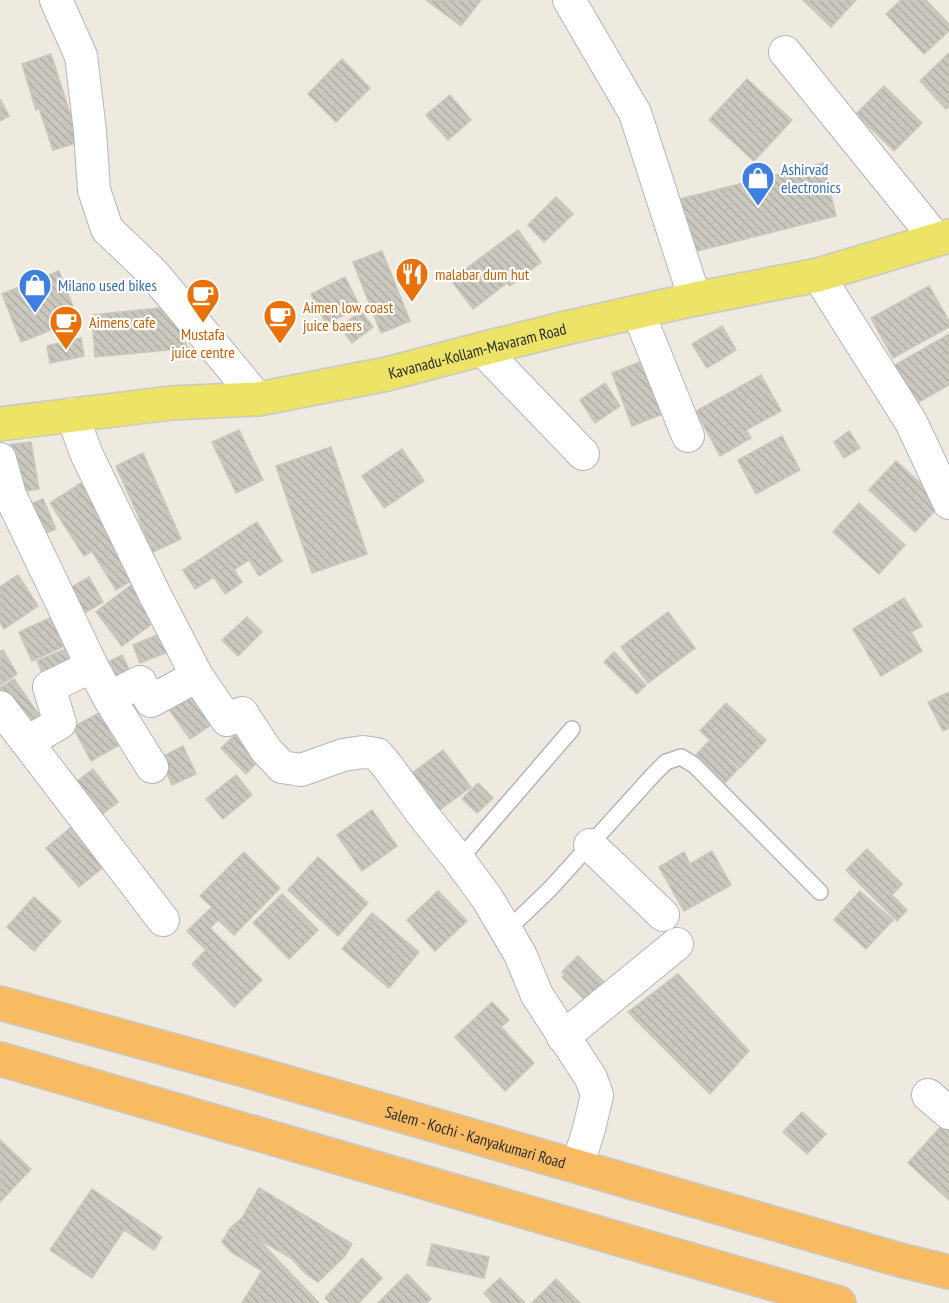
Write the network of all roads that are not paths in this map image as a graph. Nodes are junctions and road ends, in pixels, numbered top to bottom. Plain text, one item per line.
1 (56, 0) edge
2 (569, 0) edge
3 (785, 52) dead end
4 (943, 238) edge
5 (818, 275) junction
6 (695, 299) junction
7 (638, 312) junction
8 (482, 349) junction
9 (258, 399) junction
10 (72, 414) junction
11 (0, 424) edge
12 (688, 436) dead end
13 (583, 454) dead end
14 (0, 459) edge
15 (949, 503) edge
16 (92, 666) junction
17 (197, 676) junction
18 (109, 698) junction
19 (0, 707) edge
20 (572, 729) dead end
21 (27, 742) junction
22 (152, 767) dead end
23 (590, 845) junction
24 (459, 860) junction
25 (820, 892) dead end
26 (663, 915) dead end
27 (164, 920) dead end
28 (506, 931) junction
29 (677, 944) dead end
30 (0, 1003) edge
31 (563, 1037) junction
32 (0, 1059) edge
33 (577, 1167) junction
34 (949, 1272) edge
35 (839, 1303) edge

1 - 9 street
2 - 6 street
3 - 4 street
4 - 5 main road, Kavanadu-Kollam-Mavaram Road
5 - 6 main road, Kavanadu-Kollam-Mavaram Road
5 - 15 street
6 - 7 main road, Kavanadu-Kollam-Mavaram Road
7 - 8 main road, Kavanadu-Kollam-Mavaram Road
7 - 12 street
8 - 9 main road, Kavanadu-Kollam-Mavaram Road
8 - 13 street
9 - 10 main road, Kavanadu-Kollam-Mavaram Road
10 - 11 main road, Kavanadu-Kollam-Mavaram Road
10 - 17 street
14 - 16 street
16 - 18 street
16 - 21 street
17 - 18 street
17 - 24 street
18 - 22 street
19 - 21 street
20 - 24 lane
21 - 27 street
23 - 25 lane
23 - 26 street
23 - 28 lane
24 - 28 street
28 - 31 street
29 - 31 street
30 - 33 highway, Salem - Kochi - Kanyakumari Road
31 - 33 street
32 - 35 highway
33 - 34 highway, Salem - Kochi - Kanyakumari Road

